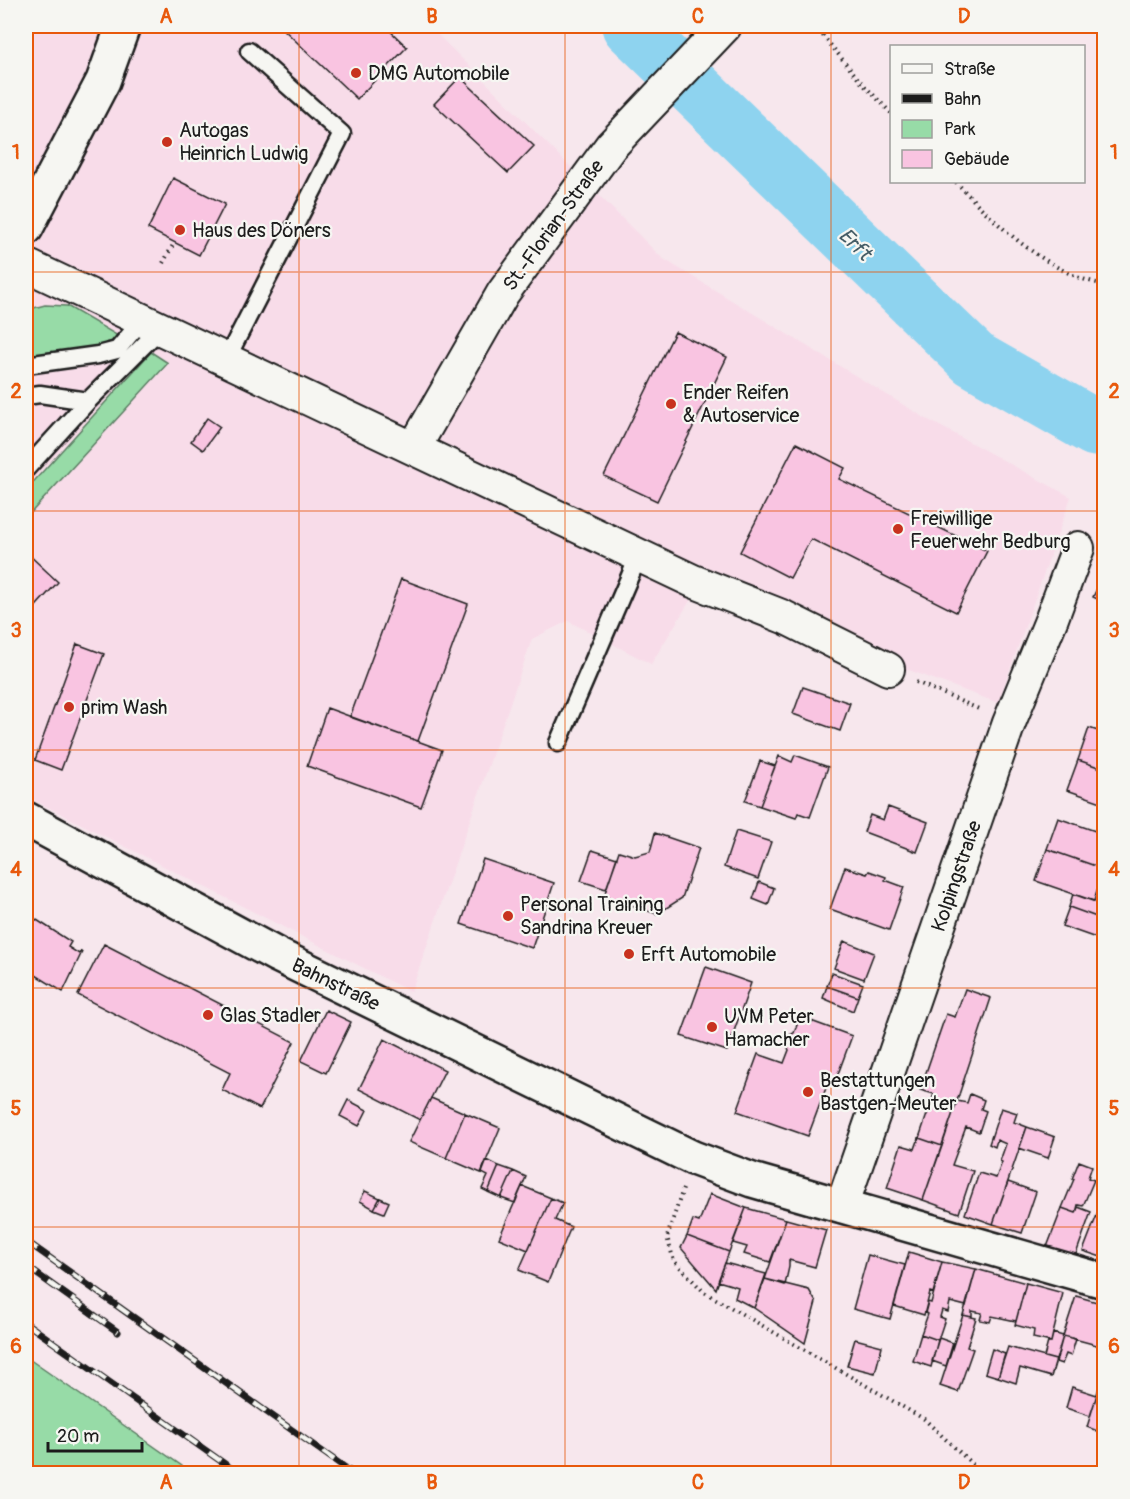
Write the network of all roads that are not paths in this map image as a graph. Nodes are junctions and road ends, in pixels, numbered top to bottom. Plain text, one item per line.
1 (123, 26) edge
2 (725, 26) edge
3 (249, 51) dead end
4 (26, 228) edge
5 (26, 265) edge
6 (151, 324) junction
7 (226, 360) junction
8 (26, 365) edge
9 (26, 396) edge
10 (88, 401) junction
11 (414, 448) junction
12 (26, 469) edge
13 (1078, 549) dead end
14 (639, 555) junction
15 (888, 669) road end
16 (558, 743) dead end
17 (26, 819) edge
18 (842, 1206) junction
19 (1104, 1281) edge

1 - 4 street
2 - 11 street, St.-Florian-Straße
3 - 7 lane
5 - 6 street
6 - 7 street
6 - 8 lane
6 - 10 lane
7 - 11 street
9 - 10 lane
10 - 12 lane
11 - 14 street
13 - 18 street, Kolpingstraße
14 - 15 street
14 - 16 lane
17 - 18 street, Bahnstraße
18 - 19 street

